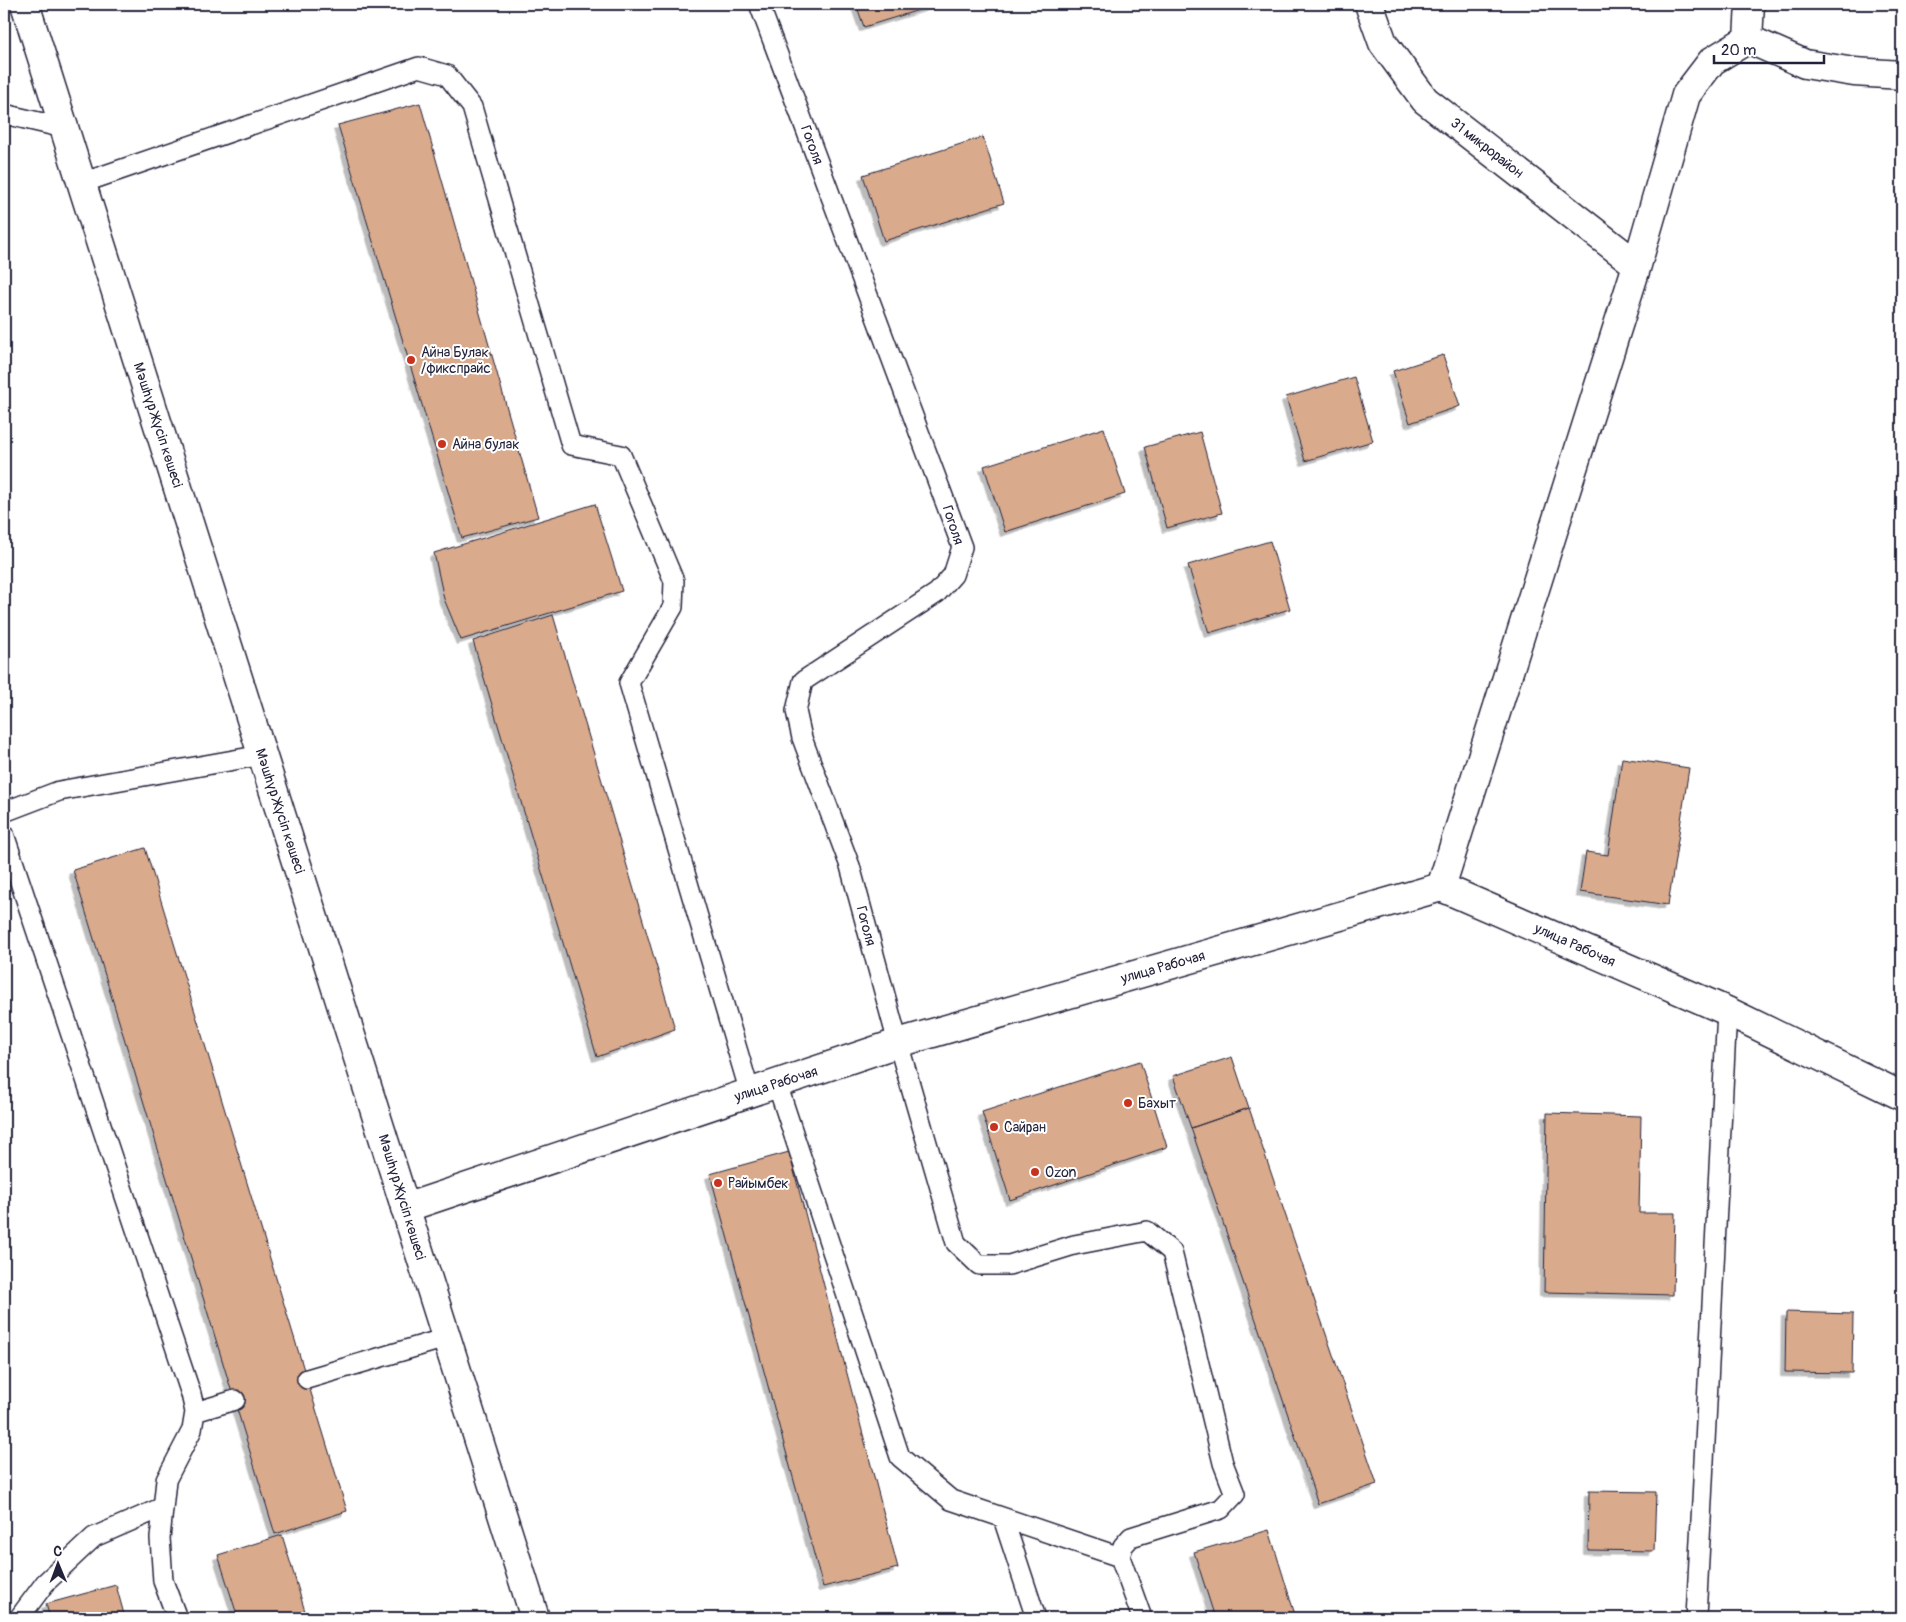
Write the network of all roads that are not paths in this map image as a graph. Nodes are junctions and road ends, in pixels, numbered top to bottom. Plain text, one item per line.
1 (25, 4) edge
2 (759, 4) edge
3 (1369, 4) edge
4 (1750, 4) edge
5 (1748, 38) junction
6 (1902, 75) edge
7 (4, 114) edge
8 (64, 128) junction
9 (82, 183) junction
10 (1637, 265) junction
11 (262, 754) junction
12 (4, 812) edge
13 (4, 834) edge
14 (1442, 886) junction
15 (1727, 1011) junction
16 (898, 1043) junction
17 (777, 1084) junction
18 (750, 1093) junction
19 (1902, 1096) edge
20 (405, 1208) junction
21 (446, 1338) junction
22 (307, 1379) dead end
23 (235, 1400) dead end
24 (195, 1412) junction
25 (163, 1507) junction
26 (1003, 1518) junction
27 (1120, 1557) junction
28 (19, 1618) edge
29 (177, 1618) edge
30 (534, 1618) edge
31 (1036, 1618) edge
32 (1142, 1618) edge
33 (1696, 1618) edge

1 - 8 street, Мәшһүр Жүсіп көшесі
2 - 16 lane, Гоголя
3 - 10 street, 31 микрорайон
4 - 5 street
5 - 6 street
5 - 10 street
7 - 8 lane
8 - 9 street, Мәшһүр Жүсіп көшесі
9 - 11 street, Мәшһүр Жүсіп көшесі
9 - 18 lane
10 - 14 street
11 - 12 lane
11 - 20 street, Мәшһүр Жүсіп көшесі
13 - 24 lane
14 - 15 street, улица Рабочая
14 - 16 street, улица Рабочая
15 - 19 street, улица Рабочая
15 - 33 lane
16 - 17 street, улица Рабочая
16 - 27 lane, Гоголя
17 - 18 street, улица Рабочая
17 - 26 lane
18 - 20 street, улица Рабочая
20 - 21 street, Мәшһүр Жүсіп көшесі
21 - 22 lane
21 - 30 street, Мәшһүр Жүсіп көшесі
23 - 24 lane
24 - 25 lane
25 - 28 lane
25 - 29 lane
26 - 27 lane
26 - 31 lane
27 - 32 lane

